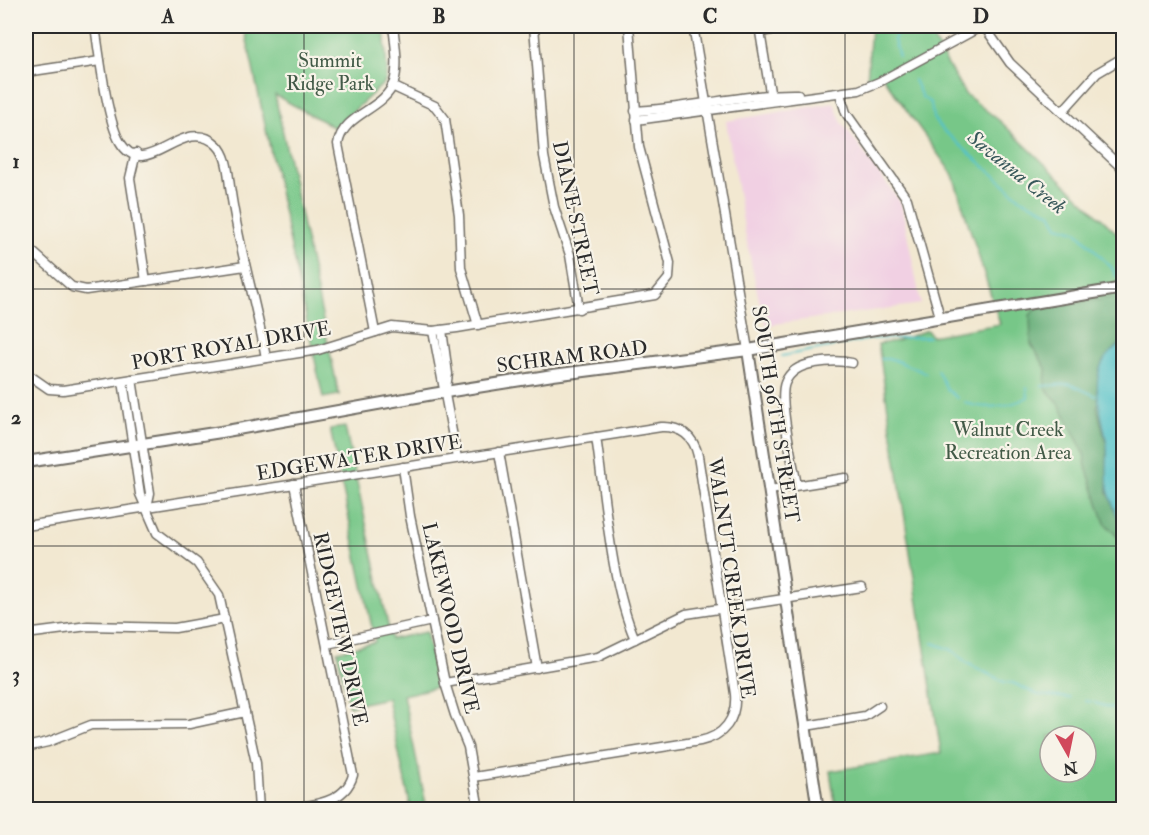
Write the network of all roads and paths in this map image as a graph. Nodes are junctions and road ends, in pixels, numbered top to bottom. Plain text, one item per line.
1 (95, 26) edge
2 (393, 26) edge
3 (534, 26) edge
4 (629, 26) edge
5 (693, 26) edge
6 (797, 26) edge
7 (983, 26) edge
8 (759, 28) edge
9 (1124, 57) edge
10 (100, 61) junction
11 (26, 72) edge
12 (392, 86) junction
13 (840, 94) junction
14 (771, 98) junction
15 (706, 103) junction
16 (708, 112) junction
17 (1062, 112) junction
18 (635, 116) junction
19 (136, 153) junction
20 (1124, 170) edge
21 (26, 246) edge
22 (245, 266) junction
23 (146, 281) junction
24 (1124, 288) edge
25 (579, 309) junction
26 (940, 317) junction
27 (478, 325) junction
28 (437, 330) junction
29 (375, 332) junction
30 (748, 350) junction
31 (266, 358) junction
32 (852, 363) dead end
33 (26, 373) edge
34 (127, 380) junction
35 (446, 392) junction
36 (596, 437) junction
37 (694, 442) joint
38 (137, 445) junction
39 (499, 452) junction
40 (457, 458) junction
41 (26, 462) edge
42 (403, 467) junction
43 (845, 478) dead end
44 (294, 484) junction
45 (797, 485) junction
46 (770, 490) junction
47 (147, 507) junction
48 (26, 526) edge
49 (862, 587) dead end
50 (786, 599) junction
51 (722, 608) junction
52 (225, 619) junction
53 (432, 621) junction
54 (26, 634) edge
55 (635, 639) junction
56 (327, 644) junction
57 (537, 668) junction
58 (446, 683) junction
59 (880, 706) dead end
60 (245, 712) junction
61 (806, 726) junction
62 (26, 747) edge
63 (474, 777) junction
64 (259, 810) edge
65 (272, 810) edge
66 (479, 810) edge
67 (818, 810) edge

1 - 10 street
2 - 12 street
3 - 25 street, DIANE STREET
4 - 18 street
5 - 15 street, SOUTH 96TH STREET
6 - 8 street
7 - 13 street
7 - 17 street
8 - 14 street
9 - 17 street
10 - 11 street
10 - 19 street
12 - 27 street
12 - 29 street
13 - 14 street
13 - 26 street
14 - 15 street
14 - 16 street
15 - 16 street, SOUTH 96TH STREET
15 - 18 street
16 - 18 street
16 - 30 street, SOUTH 96TH STREET
17 - 20 street
18 - 25 street, PORT ROYAL DRIVE
19 - 22 street
19 - 23 street
21 - 23 street
22 - 23 street
22 - 31 street
24 - 26 main road, SCHRAM ROAD
25 - 27 street, PORT ROYAL DRIVE
26 - 30 main road, SCHRAM ROAD
27 - 28 street, PORT ROYAL DRIVE
28 - 29 street, PORT ROYAL DRIVE
28 - 35 street
29 - 31 street, PORT ROYAL DRIVE
30 - 35 main road, SCHRAM ROAD
30 - 46 main road, SOUTH 96TH STREET
31 - 34 street, PORT ROYAL DRIVE
32 - 45 street
33 - 34 street, PORT ROYAL DRIVE
34 - 38 street
35 - 38 main road, SCHRAM ROAD
35 - 40 street
36 - 37 street, EDGEWATER DRIVE
36 - 39 street, EDGEWATER DRIVE
36 - 55 street
37 - 51 street, WALNUT CREEK DRIVE
38 - 41 main road, SCHRAM ROAD
38 - 47 street
39 - 40 street, EDGEWATER DRIVE
39 - 57 street
40 - 42 street, EDGEWATER DRIVE
42 - 44 street, EDGEWATER DRIVE
42 - 53 street, LAKEWOOD DRIVE
43 - 45 street
44 - 47 street, EDGEWATER DRIVE
44 - 56 street, RIDGEVIEW DRIVE
45 - 46 street
46 - 50 main road, SOUTH 96TH STREET
47 - 48 street, EDGEWATER DRIVE
47 - 52 street
49 - 50 street
50 - 51 street
50 - 61 main road, SOUTH 96TH STREET
51 - 55 street
51 - 63 street, WALNUT CREEK DRIVE
52 - 54 street
52 - 60 street
53 - 56 street
53 - 58 street, LAKEWOOD DRIVE
55 - 57 street
56 - 65 street, RIDGEVIEW DRIVE
57 - 58 street
58 - 63 street, LAKEWOOD DRIVE
59 - 61 street
60 - 62 street
60 - 64 street
61 - 67 main road, SOUTH 96TH STREET
63 - 66 street, LAKEWOOD DRIVE

